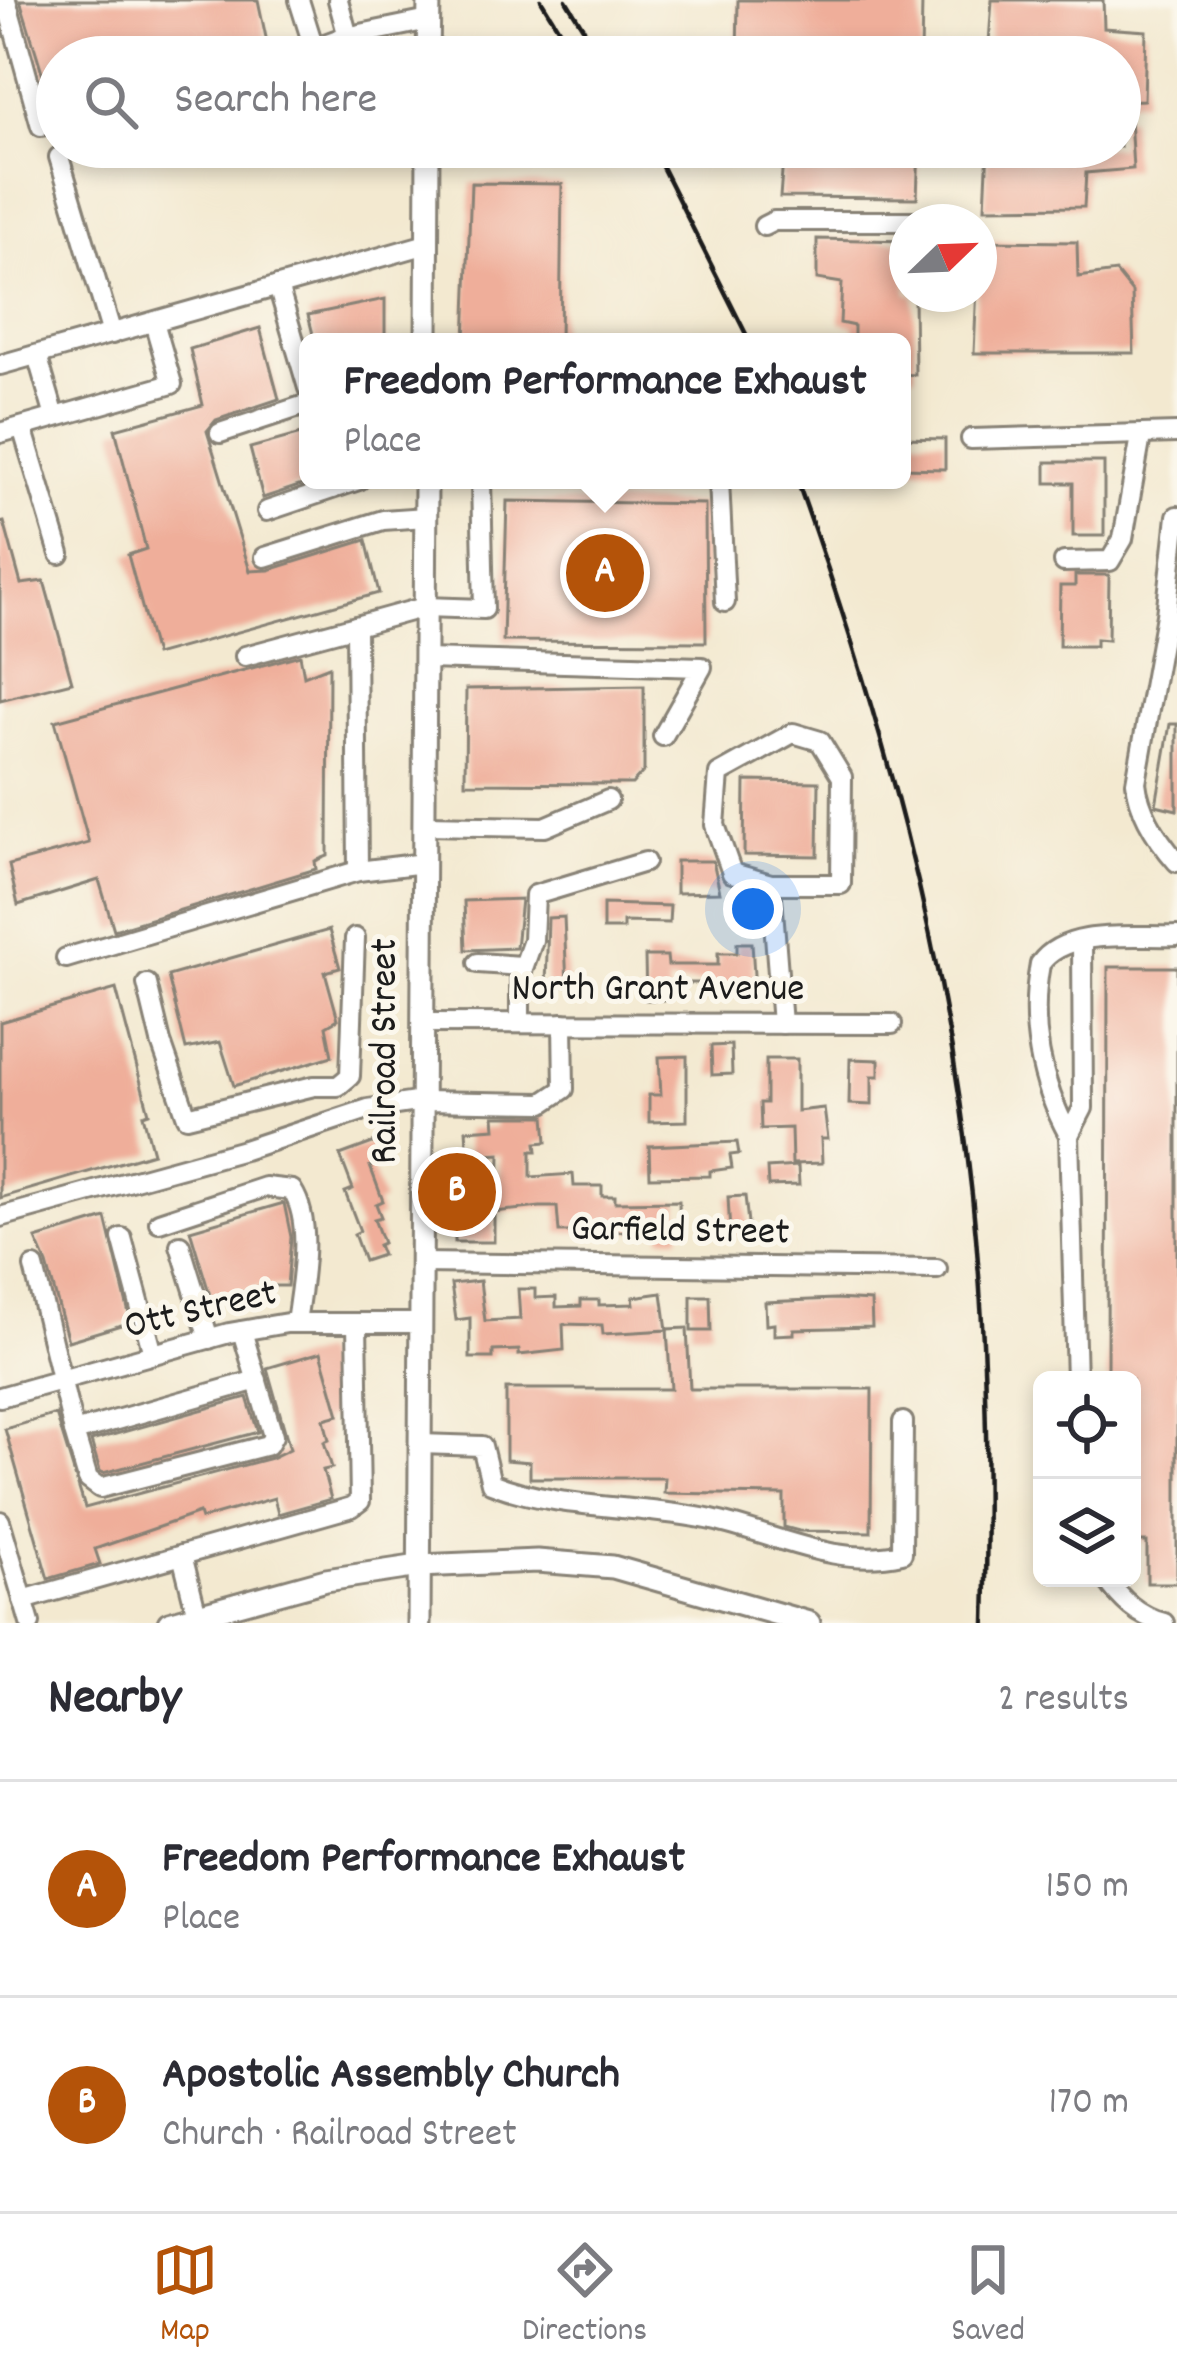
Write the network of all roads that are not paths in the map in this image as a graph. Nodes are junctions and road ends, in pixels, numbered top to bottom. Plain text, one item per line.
1 (5, 0) edge
2 (299, 0) edge
3 (338, 0) edge
4 (429, 10) edge
5 (310, 36) edge
6 (348, 36) edge
7 (351, 36) edge
8 (36, 108) edge
9 (62, 168) edge
10 (428, 168) edge
11 (889, 221) edge
12 (764, 226) dead end
13 (427, 244) junction
14 (278, 286) junction
15 (154, 322) junction
16 (427, 333) edge
17 (112, 334) junction
18 (37, 355) junction
19 (299, 357) edge
20 (0, 365) edge
21 (299, 407) edge
22 (55, 417) junction
23 (22, 427) junction
24 (0, 433) edge
25 (220, 433) dead end
26 (1177, 433) edge
27 (1141, 436) junction
28 (971, 440) dead end
29 (333, 489) edge
30 (426, 489) edge
31 (482, 489) edge
32 (719, 489) edge
33 (267, 512) dead end
34 (1177, 516) edge
35 (426, 517) junction
36 (60, 554) dead end
37 (265, 557) dead end
38 (1064, 562) dead end
39 (725, 602) dead end
40 (425, 607) junction
41 (356, 626) junction
42 (245, 656) dead end
43 (425, 659) junction
44 (663, 736) dead end
45 (608, 800) dead end
46 (424, 824) junction
47 (645, 862) dead end
48 (1177, 862) edge
49 (424, 863) junction
50 (358, 871) junction
51 (771, 884) junction
52 (1177, 936) edge
53 (356, 938) dead end
54 (1082, 940) junction
55 (66, 958) dead end
56 (478, 964) dead end
57 (522, 966) junction
58 (147, 984) dead end
59 (424, 1023) junction
60 (520, 1023) junction
61 (563, 1023) junction
62 (782, 1024) junction
63 (892, 1024) dead end
64 (344, 1081) junction
65 (423, 1101) junction
66 (368, 1109) junction
67 (1069, 1135) junction
68 (0, 1217) edge
69 (159, 1222) dead end
70 (122, 1238) dead end
71 (180, 1245) dead end
72 (421, 1263) junction
73 (34, 1267) dead end
74 (937, 1269) dead end
75 (296, 1323) junction
76 (357, 1323) junction
77 (421, 1323) junction
78 (242, 1331) junction
79 (208, 1339) junction
80 (153, 1354) junction
81 (1076, 1371) edge
82 (60, 1380) junction
83 (256, 1380) junction
84 (0, 1397) edge
85 (902, 1422) dead end
86 (74, 1432) junction
87 (420, 1444) junction
88 (0, 1521) edge
89 (4, 1546) edge
90 (182, 1556) junction
91 (419, 1566) junction
92 (1112, 1587) edge
93 (23, 1600) junction
94 (201, 1617) edge
95 (30, 1623) edge
96 (169, 1623) edge
97 (419, 1623) edge
98 (809, 1623) edge
99 (1165, 1623) edge

1 - 8 street
2 - 5 street
3 - 6 street
4 - 7 street
9 - 17 street
10 - 13 main road
11 - 12 street
13 - 14 street
13 - 16 main road
14 - 15 street
14 - 19 street
15 - 17 street
15 - 22 street
17 - 18 street
18 - 20 street
18 - 22 street
21 - 25 street
22 - 23 street
23 - 24 street
23 - 36 street
26 - 27 street
27 - 28 street
27 - 38 street
29 - 33 street
30 - 35 main road, Railroad Street
31 - 40 street
32 - 39 street
34 - 48 street
35 - 37 street
35 - 40 main road, Railroad Street
40 - 41 street
40 - 43 main road, Railroad Street
41 - 42 street
41 - 50 street
43 - 44 street
43 - 46 main road, Railroad Street
45 - 46 street
46 - 49 main road, Railroad Street
47 - 57 street
49 - 50 street
49 - 59 main road, Railroad Street
50 - 55 street
51 - 51 street
51 - 62 street
52 - 54 street
53 - 64 street
54 - 67 street
54 - 67 street
56 - 57 street
57 - 60 street
58 - 64 street
59 - 60 street, North Grant Avenue
59 - 65 main road, Railroad Street
60 - 61 street, North Grant Avenue
61 - 62 street, North Grant Avenue
61 - 65 street
62 - 63 street, North Grant Avenue
64 - 66 street
65 - 66 street
65 - 72 main road, Railroad Street
66 - 68 street
67 - 81 street
69 - 75 street
70 - 80 street
71 - 79 street
72 - 74 street, Garfield Street
72 - 77 main road, Railroad Street
73 - 82 street
75 - 76 street, Ott Street
75 - 78 street, Ott Street
76 - 77 street, Ott Street
76 - 90 street
77 - 87 main road, Railroad Street
78 - 79 street, Ott Street
78 - 83 street
79 - 80 street, Ott Street
80 - 82 street, Ott Street
82 - 84 street, Ott Street
82 - 86 street
83 - 86 street
83 - 86 street
85 - 87 street
87 - 91 main road, Railroad Street
88 - 89 street
89 - 93 street
90 - 93 street
90 - 94 street
91 - 94 main road
91 - 97 main road, Railroad Street
91 - 98 main road
92 - 99 street
93 - 95 street
94 - 96 main road

